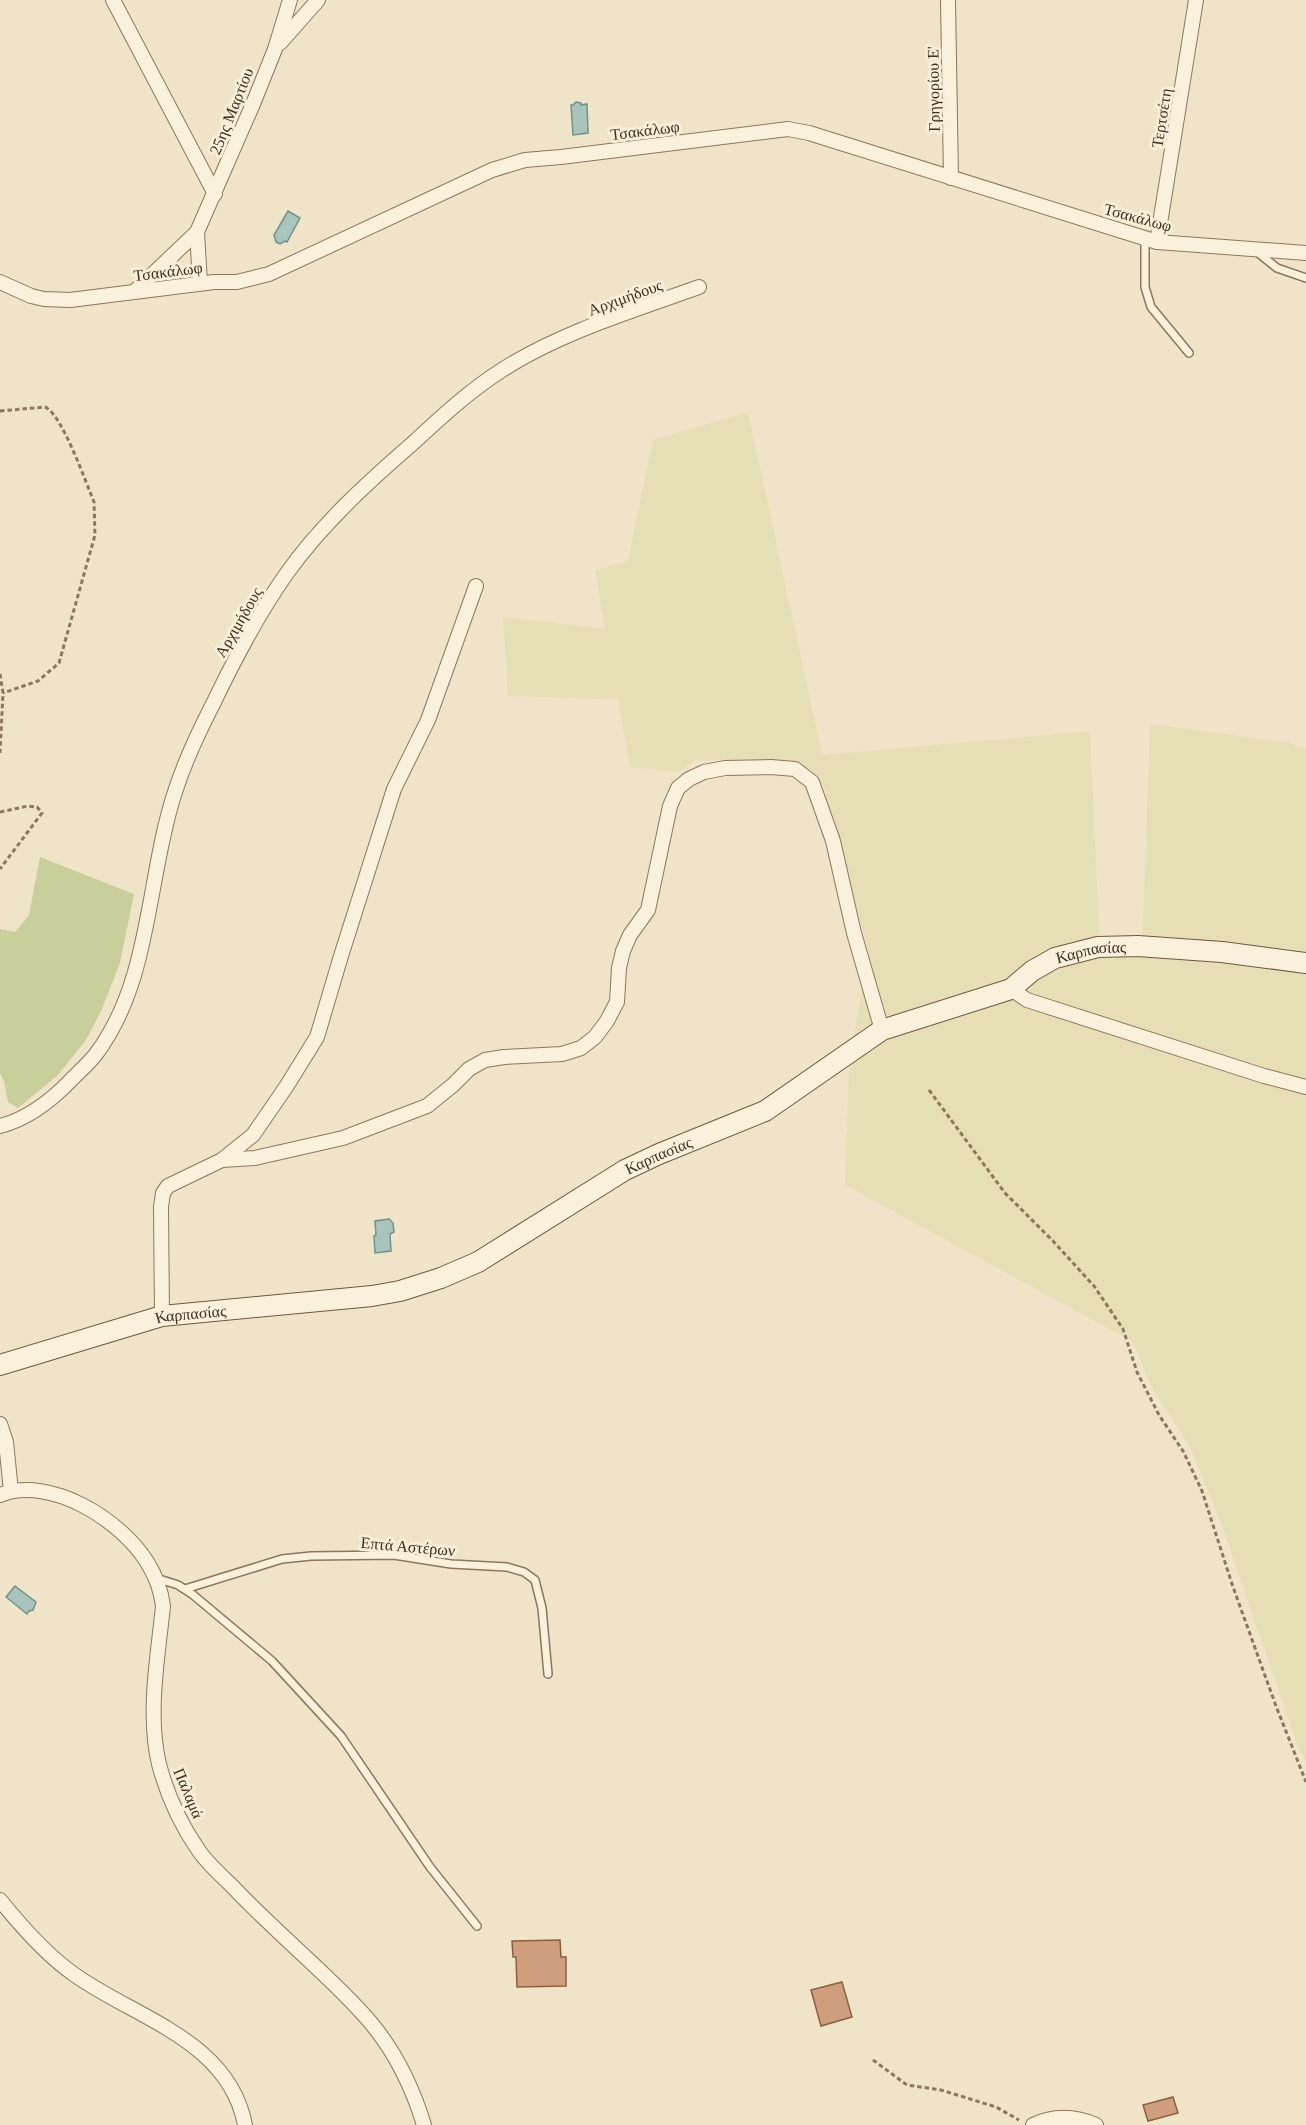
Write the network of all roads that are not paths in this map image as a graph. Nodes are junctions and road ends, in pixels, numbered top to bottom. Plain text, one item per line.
1 (113, 0) edge
2 (291, 0) edge
3 (318, 0) edge
4 (948, 0) edge
5 (1196, 0) edge
6 (275, 49) junction
7 (951, 177) junction
8 (215, 194) junction
9 (197, 232) junction
10 (1151, 240) junction
11 (1254, 250) junction
12 (1306, 252) edge
13 (1306, 278) edge
14 (0, 282) edge
15 (200, 284) junction
16 (699, 287) dead end
17 (135, 291) junction
18 (1189, 353) dead end
19 (476, 586) dead end
20 (1306, 963) edge
21 (1011, 989) junction
22 (882, 1030) junction
23 (1306, 1087) edge
24 (0, 1126) edge
25 (222, 1160) junction
26 (162, 1316) junction
27 (0, 1365) edge
28 (0, 1424) edge
29 (5, 1493) edge
30 (156, 1578) junction
31 (185, 1589) junction
32 (548, 1674) dead end
33 (0, 1900) edge
34 (477, 1926) dead end
35 (1027, 2123) edge
36 (245, 2125) edge
37 (424, 2125) edge
38 (1096, 2125) edge

1 - 8 street
2 - 6 street, 25ης Μαρτίου
3 - 6 street
4 - 7 street, Γρηγορίου Ε'
5 - 10 street, Τερτσέτη
6 - 8 street, 25ης Μαρτίου
7 - 10 street, Τσακάλωφ
7 - 15 street, Τσακάλωφ
8 - 9 street, 25ης Μαρτίου
9 - 15 street, 25ης Μαρτίου
9 - 17 street, 25ης Μαρτίου
10 - 11 street, Τσακάλωφ
10 - 18 lane
11 - 12 street, Τσακάλωφ
11 - 13 lane
14 - 17 street, Τσακάλωφ
15 - 17 street, Τσακάλωφ
16 - 24 street, Αρχιμήδους
19 - 25 street
20 - 21 street, Καρπασίας
21 - 22 street, Καρπασίας
21 - 23 street
22 - 25 street
22 - 26 street, Καρπασίας
25 - 26 street
26 - 27 street, Καρπασίας
28 - 29 street
29 - 30 street, Παλαμά
30 - 31 lane
30 - 37 street, Παλαμά
31 - 32 lane, Επτά Αστέρων
31 - 34 lane
33 - 36 street
35 - 38 street

